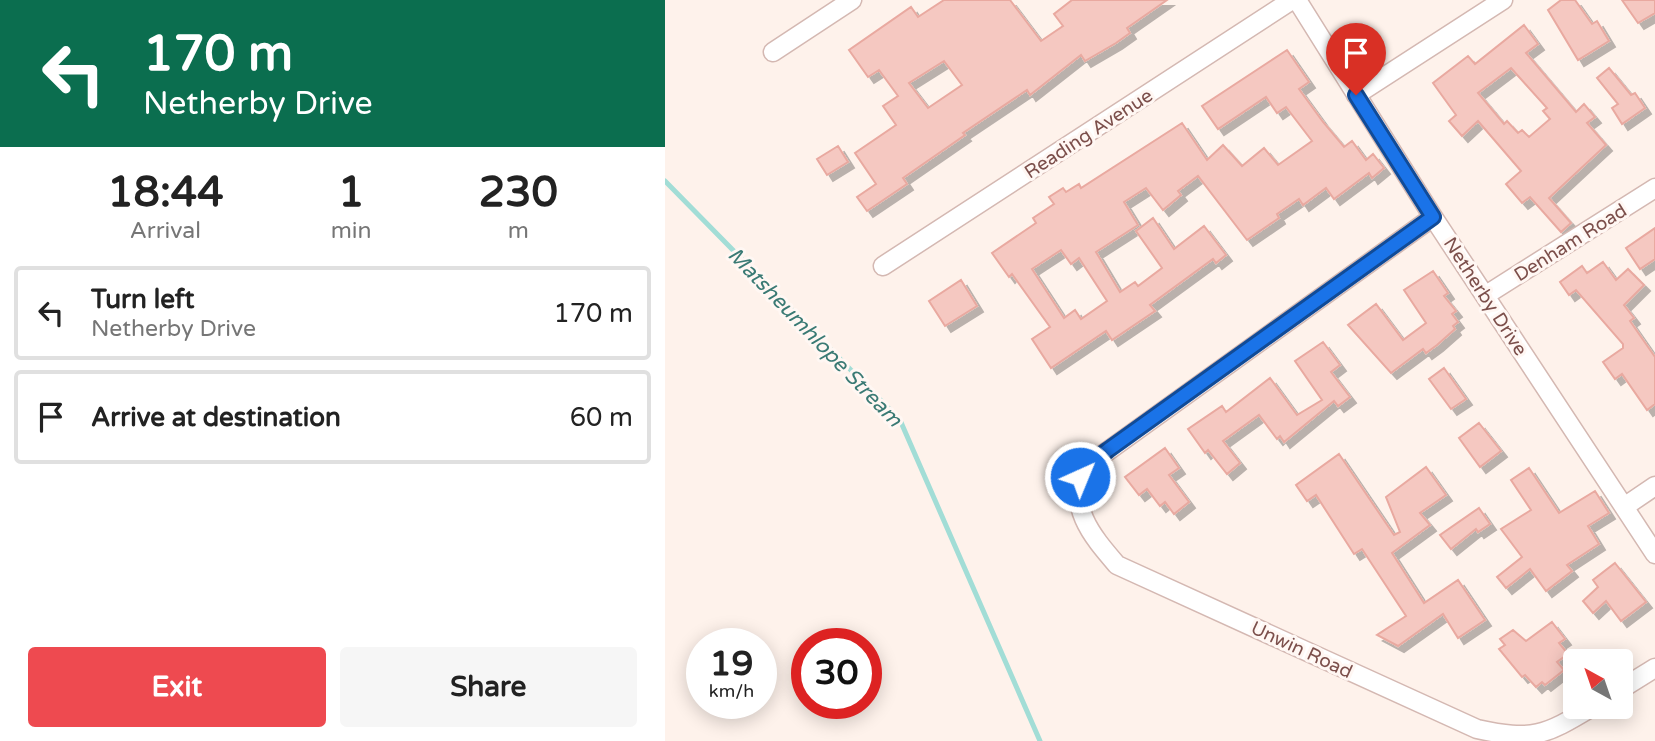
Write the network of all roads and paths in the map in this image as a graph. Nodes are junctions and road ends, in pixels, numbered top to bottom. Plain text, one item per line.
1 (852, 0) edge
2 (1294, 0) edge
3 (1503, 0) edge
4 (773, 52) dead end
5 (1356, 95) junction
6 (1655, 188) edge
7 (1433, 217) junction
8 (883, 266) dead end
9 (1486, 295) junction
10 (1655, 486) edge
11 (1624, 507) junction
12 (1655, 554) edge
13 (1655, 668) edge
14 (1633, 682) edge
15 (1572, 719) edge

1 - 4 street
2 - 5 street, Netherby Drive
2 - 8 street, Reading Avenue
3 - 5 street
5 - 7 street, Netherby Drive
6 - 9 street, Denham Road
7 - 9 street, Netherby Drive
7 - 15 street, Unwin Road
9 - 11 street, Netherby Drive
10 - 11 street
11 - 12 street, Netherby Drive
13 - 14 street

